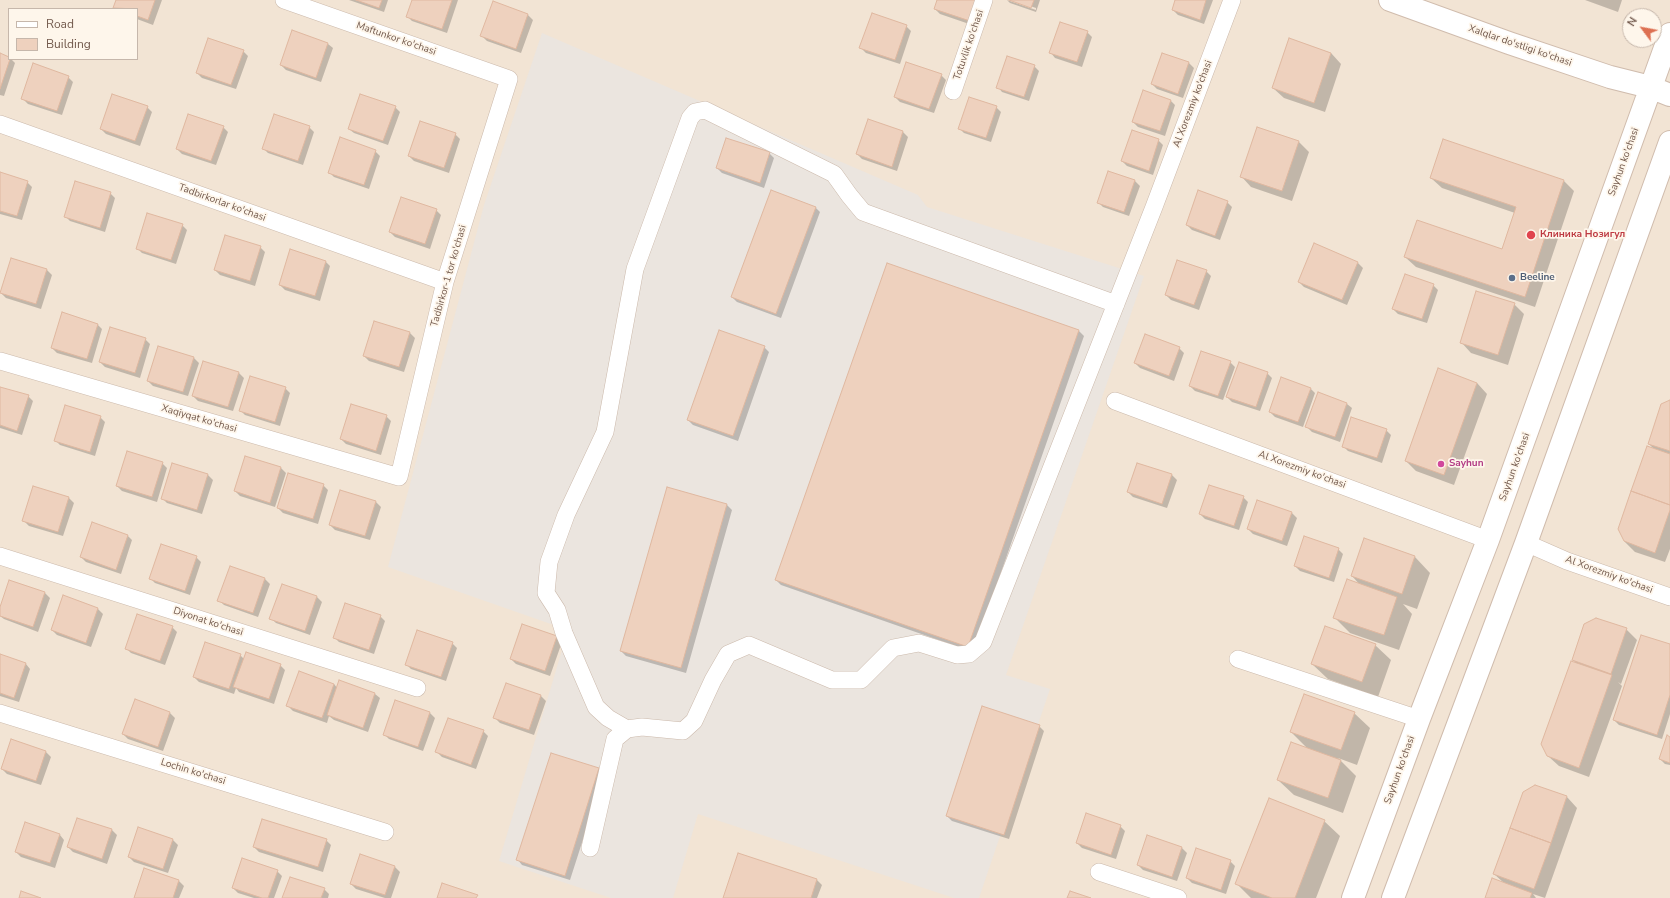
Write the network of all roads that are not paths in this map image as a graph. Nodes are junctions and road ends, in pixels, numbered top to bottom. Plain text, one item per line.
1 (284, 0) edge
2 (984, 0) edge
3 (1232, 0) edge
4 (1390, 0) edge
5 (1670, 34) edge
6 (509, 78) joint
7 (953, 91) dead end
8 (1660, 91) edge
9 (0, 124) edge
10 (1670, 142) edge
11 (445, 282) junction
12 (1116, 304) junction
13 (0, 362) edge
14 (1115, 401) dead end
15 (399, 477) joint
16 (1488, 540) junction
17 (1526, 543) junction
18 (0, 556) edge
19 (1670, 597) edge
20 (1238, 660) dead end
21 (417, 688) dead end
22 (0, 713) edge
23 (1419, 719) junction
24 (627, 729) junction
25 (385, 832) dead end
26 (590, 848) dead end
27 (1099, 872) dead end
28 (1178, 898) edge
29 (1353, 898) edge
30 (1393, 898) edge

1 - 6 street, Maftunkor ko'chasi
2 - 7 street, Totuvlik ko'chasi
3 - 12 street, Al Xorezmiy ko'chasi
4 - 8 street, Xalqlar do'stligi ko'chasi
5 - 8 street, Sayhun ko'chasi
6 - 11 street, Tadbirkor-1 tor ko'chasi
8 - 16 street, Sayhun ko'chasi
9 - 11 street, Tadbirkorlar ko'chasi
10 - 17 street
11 - 15 street, Tadbirkor-1 tor ko'chasi
12 - 24 street, Al Xorezmiy ko'chasi
12 - 24 street
13 - 15 street, Xaqiyqat ko'chasi
14 - 16 street, Al Xorezmiy ko'chasi
16 - 23 street, Sayhun ko'chasi
17 - 19 street, Al Xorezmiy ko'chasi
17 - 30 street
18 - 21 street, Diyonat ko'chasi
20 - 23 street
22 - 25 street, Lochin ko'chasi
23 - 29 street, Sayhun ko'chasi
24 - 26 street
27 - 28 street

